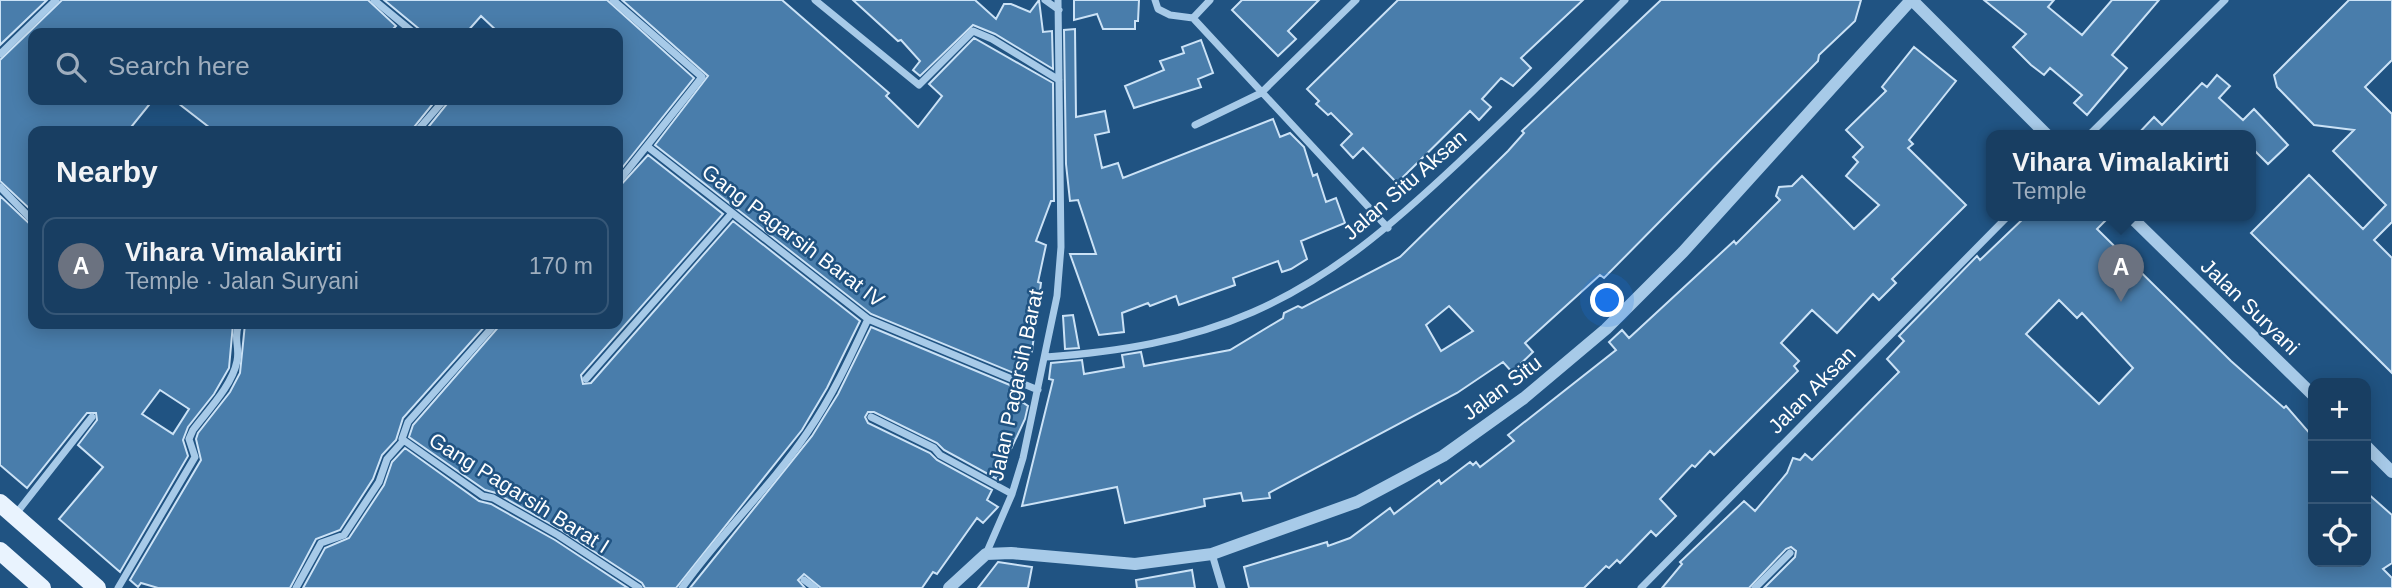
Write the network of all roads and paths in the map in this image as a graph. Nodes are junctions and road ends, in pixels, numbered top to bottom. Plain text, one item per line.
1 (56, 0) edge
2 (374, 0) edge
3 (613, 0) edge
4 (814, 0) edge
5 (1045, 0) edge
6 (1058, 0) edge
7 (1155, 0) edge
8 (1210, 0) edge
9 (1356, 0) edge
10 (1625, 0) edge
11 (1911, 0) edge
12 (2225, 0) edge
13 (1059, 9) junction
14 (1193, 18) junction
15 (408, 28) edge
16 (0, 54) edge
17 (1059, 80) junction
18 (1261, 93) junction
19 (440, 105) edge
20 (1195, 125) dead end
21 (421, 126) edge
22 (2042, 130) edge
23 (2094, 130) edge
24 (648, 147) junction
25 (623, 176) edge
26 (0, 187) edge
27 (733, 213) junction
28 (28, 216) edge
29 (2003, 221) edge
30 (2135, 221) edge
31 (1388, 228) junction
32 (868, 319) junction
33 (237, 329) edge
34 (491, 329) edge
35 (1046, 357) junction
36 (586, 379) dead end
37 (1038, 390) junction
38 (2308, 390) edge
39 (92, 417) dead end
40 (871, 417) dead end
41 (403, 440) junction
42 (2371, 451) edge
43 (2392, 472) edge
44 (1012, 494) junction
45 (0, 503) edge
46 (15, 516) junction
47 (0, 551) edge
48 (1790, 553) dead end
49 (986, 554) junction
50 (1212, 554) junction
51 (804, 580) dead end
52 (42, 588) edge
53 (97, 588) edge
54 (118, 588) edge
55 (296, 588) edge
56 (639, 588) edge
57 (682, 588) edge
58 (815, 588) edge
59 (949, 588) edge
60 (1222, 588) edge
61 (1641, 588) edge
62 (1755, 588) edge

1 - 16 street
2 - 15 street
3 - 24 street
4 - 17 street
5 - 13 street
6 - 13 street, Jalan Pagarsih Barat
7 - 14 street
8 - 14 street
9 - 18 street
10 - 31 street, Jalan Situ Aksan
11 - 22 street
11 - 50 street, Jalan Situ
12 - 23 street
13 - 17 street, Jalan Pagarsih Barat
14 - 18 street
17 - 35 street, Jalan Pagarsih Barat
18 - 20 street
18 - 31 street
19 - 21 street
24 - 25 street
24 - 27 street, Gang Pagarsih Barat IV
26 - 28 street
27 - 32 street, Gang Pagarsih Barat IV
27 - 36 street
29 - 61 street, Jalan Aksan
30 - 38 street, Jalan Suryani
31 - 35 street, Jalan Situ Aksan
32 - 37 street, Gang Pagarsih Barat IV
32 - 57 street
33 - 54 street
34 - 41 street, Gang Pagarsih Barat I
35 - 37 street, Jalan Pagarsih Barat
37 - 44 street, Jalan Pagarsih Barat
39 - 46 street
40 - 44 street
41 - 55 street
41 - 56 street, Gang Pagarsih Barat I
42 - 43 street
44 - 49 street, Jalan Pagarsih Barat
45 - 46 main road
46 - 53 main road
47 - 52 main road
48 - 62 street
49 - 50 street, Jalan Situ
49 - 59 street, Jalan Pagarsih Barat
50 - 60 street
51 - 58 street

